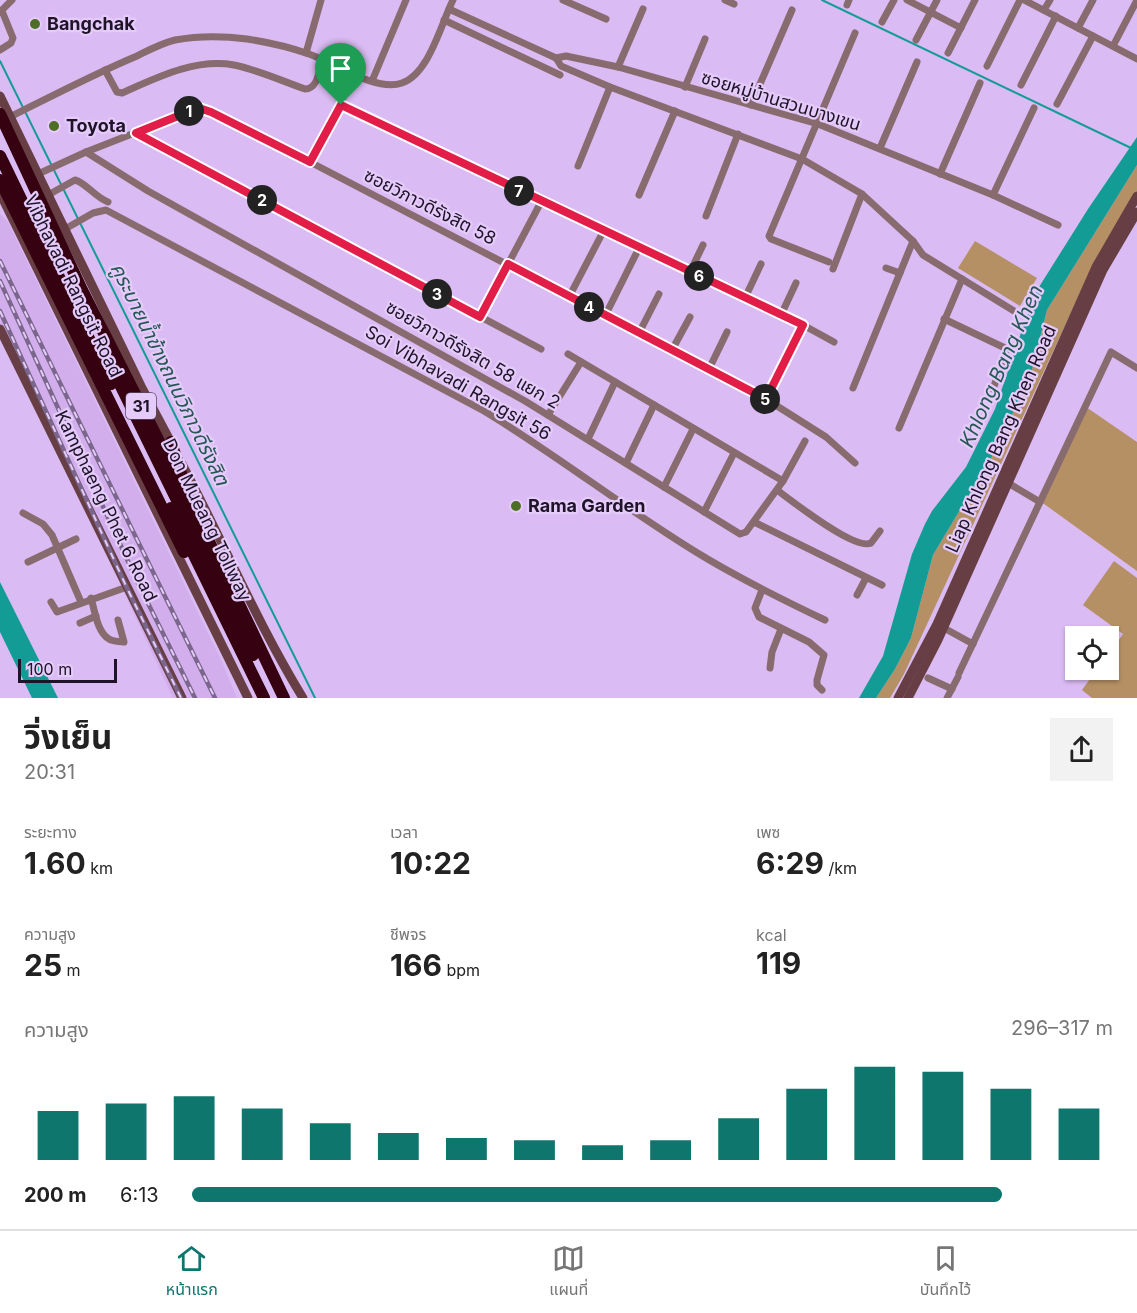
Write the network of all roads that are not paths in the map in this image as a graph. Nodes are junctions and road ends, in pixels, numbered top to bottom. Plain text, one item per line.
1 (12, 0) edge
2 (321, 0) edge
3 (406, 0) edge
4 (453, 0) edge
5 (563, 0) edge
6 (725, 0) edge
7 (894, 0) edge
8 (907, 0) edge
9 (937, 0) edge
10 (975, 0) edge
11 (1022, 0) edge
12 (1050, 0) edge
13 (1093, 0) edge
14 (1136, 2) edge
15 (734, 4) dead end
16 (449, 9) junction
17 (643, 9) dead end
18 (792, 10) dead end
19 (1044, 10) junction
20 (1, 12) edge
21 (930, 12) junction
22 (1056, 16) junction
23 (606, 19) dead end
24 (444, 20) junction
25 (882, 22) dead end
26 (961, 28) junction
27 (1078, 28) junction
28 (855, 33) dead end
29 (1094, 36) junction
30 (705, 39) dead end
31 (916, 40) dead end
32 (1113, 46) junction
33 (0, 50) edge
34 (306, 53) junction
35 (948, 53) dead end
36 (556, 58) junction
37 (322, 59) junction
38 (1137, 59) edge
39 (917, 62) dead end
40 (987, 66) dead end
41 (618, 67) junction
42 (105, 70) junction
43 (355, 74) junction
44 (560, 75) dead end
45 (372, 81) junction
46 (980, 83) dead end
47 (1021, 85) dead end
48 (610, 87) junction
49 (685, 87) junction
50 (0, 96) edge
51 (1057, 104) dead end
52 (341, 105) junction
53 (750, 105) junction
54 (1034, 108) dead end
55 (675, 111) junction
56 (10, 115) edge
57 (818, 124) junction
58 (0, 129) edge
59 (136, 133) junction
60 (738, 134) junction
61 (880, 148) junction
62 (86, 152) junction
63 (0, 156) edge
64 (802, 159) junction
65 (310, 162) junction
66 (578, 166) dead end
67 (38, 174) junction
68 (940, 174) junction
69 (0, 180) edge
70 (0, 193) edge
71 (52, 193) junction
72 (862, 194) junction
73 (639, 195) dead end
74 (993, 195) junction
75 (1137, 196) edge
76 (108, 202) dead end
77 (541, 202) junction
78 (0, 209) edge
79 (1137, 212) edge
80 (706, 216) dead end
81 (13, 221) junction
82 (1058, 225) dead end
83 (69, 226) junction
84 (604, 230) junction
85 (1120, 234) junction
86 (913, 241) junction
87 (703, 245) dead end
88 (639, 248) junction
89 (508, 264) junction
90 (760, 264) dead end
91 (886, 268) dead end
92 (690, 272) junction
93 (900, 273) junction
94 (962, 279) junction
95 (796, 283) dead end
96 (659, 294) dead end
97 (569, 297) junction
98 (746, 298) junction
99 (1014, 311) dead end
100 (781, 315) junction
101 (605, 316) junction
102 (480, 317) junction
103 (690, 317) dead end
104 (944, 319) junction
105 (803, 325) junction
106 (0, 329) edge
107 (727, 332) dead end
108 (639, 333) junction
109 (834, 342) dead end
110 (541, 349) dead end
111 (672, 350) junction
112 (568, 354) dead end
113 (581, 362) junction
114 (1137, 368) edge
115 (709, 369) junction
116 (615, 382) junction
117 (853, 388) dead end
118 (993, 389) dead end
119 (766, 399) junction
120 (654, 405) junction
121 (548, 415) junction
122 (900, 428) dead end
123 (693, 429) junction
124 (588, 439) junction
125 (806, 441) dead end
126 (171, 442) junction
127 (734, 453) junction
128 (626, 463) junction
129 (855, 463) dead end
130 (135, 468) junction
131 (783, 481) junction
132 (1004, 481) junction
133 (664, 487) junction
134 (777, 490) junction
135 (1040, 502) junction
136 (193, 508) junction
137 (704, 512) junction
138 (23, 513) dead end
139 (168, 520) junction
140 (754, 522) junction
141 (879, 531) dead end
142 (76, 539) dead end
143 (58, 548) junction
144 (28, 562) dead end
145 (866, 578) junction
146 (882, 585) dead end
147 (127, 587) junction
148 (762, 590) junction
149 (857, 596) dead end
150 (91, 598) junction
151 (51, 602) dead end
152 (81, 602) junction
153 (96, 616) junction
154 (118, 620) dead end
155 (825, 620) dead end
156 (80, 623) dead end
157 (944, 628) junction
158 (781, 629) junction
159 (973, 644) junction
160 (770, 668) dead end
161 (928, 678) dead end
162 (952, 689) junction
163 (822, 690) dead end
164 (182, 698) edge
165 (248, 698) edge
166 (257, 698) edge
167 (264, 698) edge
168 (274, 698) edge
169 (284, 698) edge
170 (303, 698) edge
171 (898, 698) edge
172 (908, 698) edge
173 (947, 698) edge

1 - 20 street
2 - 34 street
3 - 45 street
4 - 16 street
5 - 23 street
6 - 15 street
7 - 25 street
8 - 21 street
9 - 21 street
10 - 26 street
11 - 19 street
11 - 40 street
12 - 19 street
13 - 27 street
14 - 32 street
16 - 24 street
16 - 36 street, ซอยหมู่บ้านสวนบางเขน
17 - 41 street
18 - 53 street
19 - 22 street
20 - 33 street
21 - 26 street
21 - 31 street
22 - 27 street
22 - 47 street
24 - 44 street
24 - 45 street
26 - 35 street
27 - 29 street
28 - 57 street
29 - 32 street
29 - 51 street
30 - 49 street
32 - 38 street
34 - 37 street
34 - 42 street
36 - 41 street, ซอยหมู่บ้านสวนบางเขน
36 - 48 street, ซอยหมู่บ้านสวนบางเขน
37 - 42 street
37 - 43 street
39 - 61 street
41 - 49 street, ซอยหมู่บ้านสวนบางเขน
42 - 56 street
43 - 45 street
43 - 52 street
46 - 68 street
48 - 55 street, ซอยหมู่บ้านสวนบางเขน
48 - 66 street
49 - 53 street, ซอยหมู่บ้านสวนบางเขน
50 - 56 main road, Vibhavadi Rangsit Road / 31
52 - 65 street
52 - 77 street
53 - 57 street, ซอยหมู่บ้านสวนบางเขน
54 - 74 street
55 - 60 street, ซอยหมู่บ้านสวนบางเขน
55 - 73 street
56 - 67 main road, Vibhavadi Rangsit Road / 31
56 - 136 highway, Vibhavadi Rangsit Road / 31
57 - 61 street, ซอยหมู่บ้านสวนบางเขน
57 - 64 street
58 - 168 highway, Don Mueang Tollway / 31
59 - 62 street, ซอยวิภาวดีรังสิต 58
59 - 65 street, ซอยวิภาวดีรังสิต 58
59 - 102 street
60 - 64 street, ซอยหมู่บ้านสวนบางเขน
60 - 80 street
61 - 68 street, ซอยหมู่บ้านสวนบางเขน
62 - 67 street, ซอยวิภาวดีรังสิต 58
62 - 121 street, ซอยวิภาวดีรังสิต 58 แยก 2
63 - 167 highway, Don Mueang Tollway / 31
64 - 72 street, ซอยหมู่บ้านสวนบางเขน
64 - 72 street
65 - 89 street, ซอยวิภาวดีรังสิต 58
67 - 71 main road, Vibhavadi Rangsit Road / 31
68 - 74 street, ซอยหมู่บ้านสวนบางเขน
69 - 139 highway, Vibhavadi Rangsit Road / 31
70 - 81 main road, Vibhavadi Rangsit Road / 31
71 - 76 street
71 - 83 main road, Vibhavadi Rangsit Road / 31
72 - 86 street, ซอยหมู่บ้านสวนบางเขน
74 - 82 street, ซอยหมู่บ้านสวนบางเขน
75 - 85 main road, Liap Khlong Bang Khen Road
77 - 84 street
77 - 89 street
78 - 81 main road
79 - 85 main road, Liap Khlong Bang Khen Road
81 - 130 main road, Vibhavadi Rangsit Road / 31
83 - 126 main road, Vibhavadi Rangsit Road / 31
83 - 148 street, Soi Vibhavadi Rangsit 56
84 - 88 street
84 - 97 street
85 - 132 main road, Liap Khlong Bang Khen Road
86 - 93 street
86 - 94 street, ซอยหมู่บ้านสวนบางเขน
87 - 92 street
88 - 92 street
88 - 101 street
89 - 97 street, ซอยวิภาวดีรังสิต 58
89 - 102 street
90 - 98 street
91 - 93 street
92 - 98 street
93 - 117 street
94 - 99 street, ซอยหมู่บ้านสวนบางเขน
94 - 104 street
95 - 100 street
96 - 108 street
97 - 101 street, ซอยวิภาวดีรังสิต 58
98 - 100 street
100 - 105 street
101 - 108 street, ซอยวิภาวดีรังสิต 58
102 - 110 street
103 - 111 street
104 - 118 street
104 - 122 street
105 - 109 street
105 - 119 street
106 - 147 main road, Kamphaeng Phet 6 Road
107 - 115 street
108 - 111 street, ซอยวิภาวดีรังสิต 58
111 - 115 street, ซอยวิภาวดีรังสิต 58
112 - 113 street
113 - 116 street
113 - 121 street
114 - 135 street
115 - 119 street, ซอยวิภาวดีรังสิต 58
116 - 120 street
116 - 124 street
119 - 129 street, ซอยวิภาวดีรังสิต 58
120 - 123 street
120 - 128 street
121 - 124 street, ซอยวิภาวดีรังสิต 58 แยก 2
123 - 127 street
123 - 133 street
124 - 128 street, ซอยวิภาวดีรังสิต 58 แยก 2
125 - 131 street
126 - 136 highway
126 - 170 main road, Vibhavadi Rangsit Road / 31
127 - 131 street
127 - 137 street
128 - 133 street, ซอยวิภาวดีรังสิต 58 แยก 2
130 - 139 highway
130 - 165 main road, Vibhavadi Rangsit Road / 31
131 - 134 street
132 - 135 street
132 - 157 main road, Liap Khlong Bang Khen Road
132 - 171 main road, Liap Khlong Bang Khen Road
133 - 137 street, ซอยวิภาวดีรังสิต 58 แยก 2
134 - 140 street
134 - 141 street
135 - 159 street
136 - 169 highway, Vibhavadi Rangsit Road / 31
137 - 140 street, ซอยวิภาวดีรังสิต 58 แยก 2
138 - 143 street
139 - 166 highway, Vibhavadi Rangsit Road / 31
140 - 145 street
142 - 143 street
143 - 144 street
143 - 152 street
145 - 146 street
145 - 149 street
147 - 150 street
147 - 164 main road, Kamphaeng Phet 6 Road
148 - 155 street, Soi Vibhavadi Rangsit 56
148 - 158 street
150 - 152 street
150 - 153 street
151 - 152 street
153 - 154 street
153 - 156 street
157 - 159 street
157 - 172 main road, Liap Khlong Bang Khen Road
158 - 160 street
158 - 163 street
159 - 162 street
161 - 162 street
162 - 173 street

